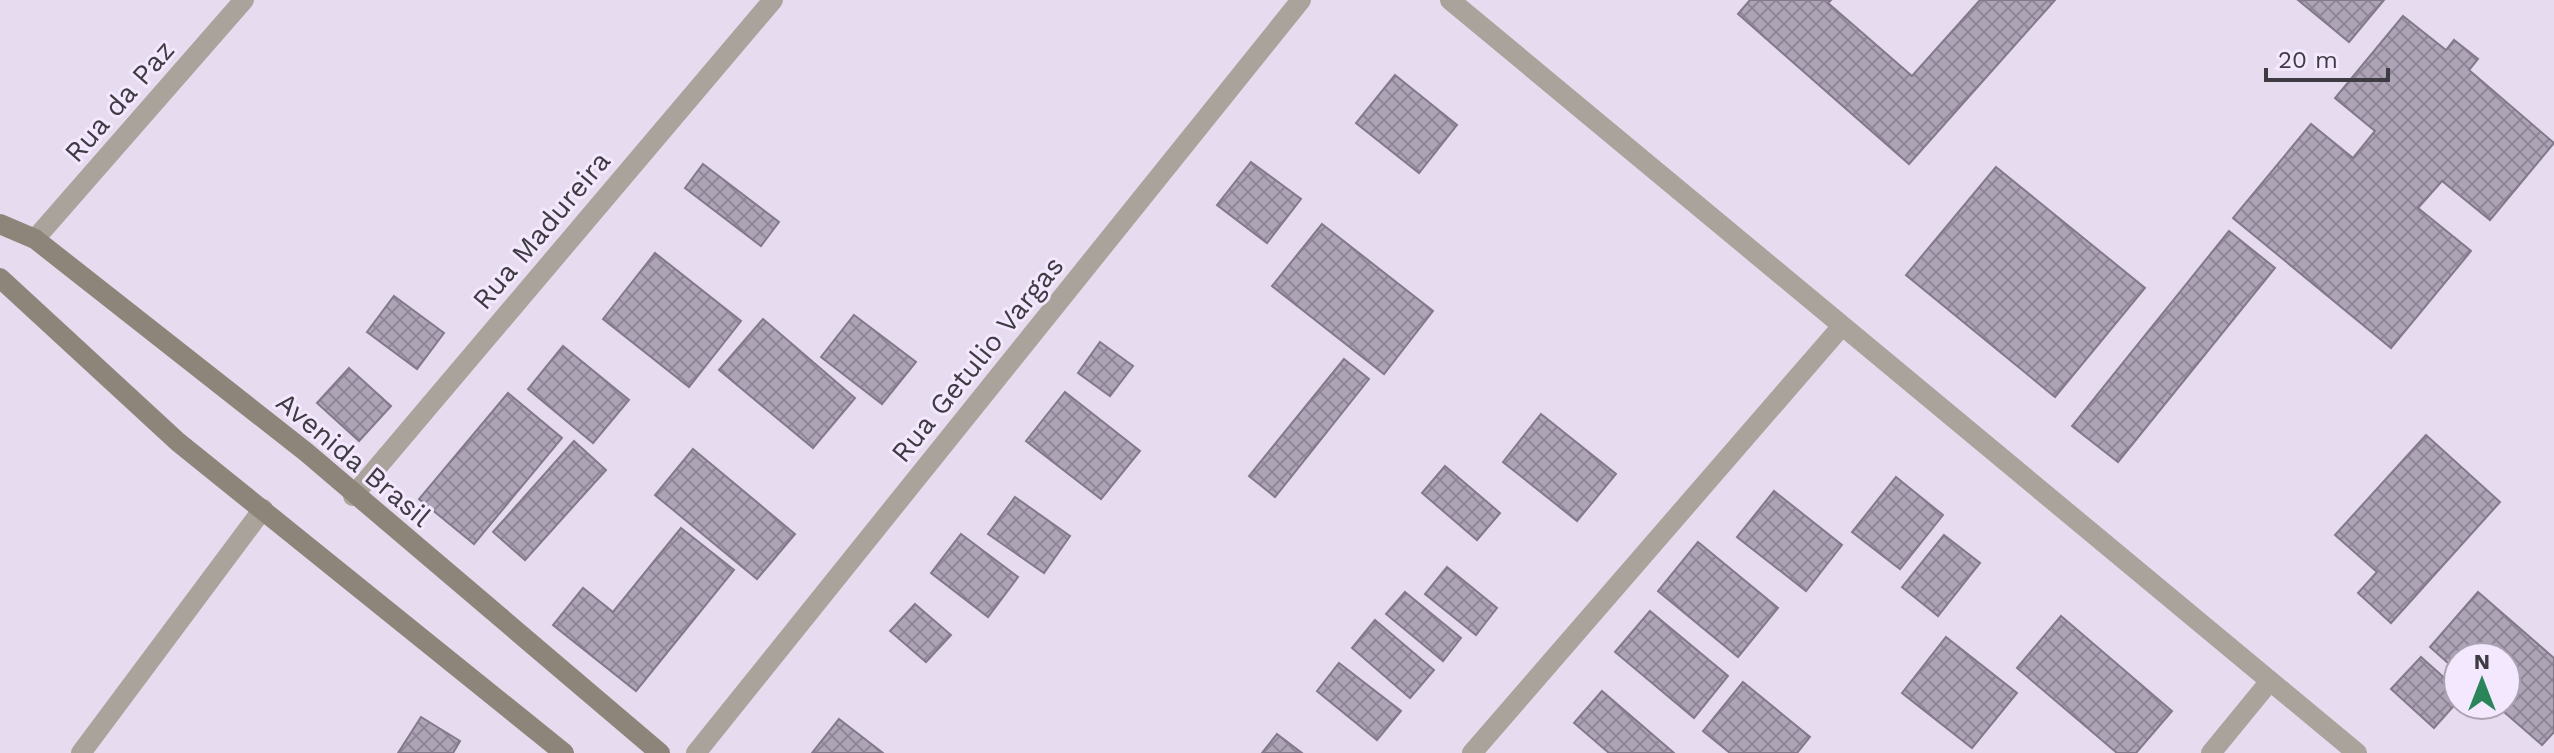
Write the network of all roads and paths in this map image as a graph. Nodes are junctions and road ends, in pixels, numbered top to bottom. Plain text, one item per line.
1 (244, 0) edge
2 (773, 0) edge
3 (1301, 0) edge
4 (1450, 0) edge
5 (0, 224) edge
6 (35, 239) junction
7 (0, 278) edge
8 (1842, 326) junction
9 (353, 496) junction
10 (263, 509) junction
11 (2270, 681) junction
12 (81, 753) edge
13 (564, 753) edge
14 (660, 753) edge
15 (696, 753) edge
16 (1472, 753) edge
17 (2211, 753) edge
18 (2357, 753) edge

1 - 6 street, Rua da Paz
2 - 9 street, Rua Madureira
3 - 15 street, Rua Getulio Vargas
4 - 8 street
5 - 6 street, Avenida Brasil
6 - 9 street, Avenida Brasil
7 - 10 street
8 - 11 street
8 - 16 street
9 - 14 street, Avenida Brasil
10 - 12 street
10 - 13 street
11 - 17 street
11 - 18 street

